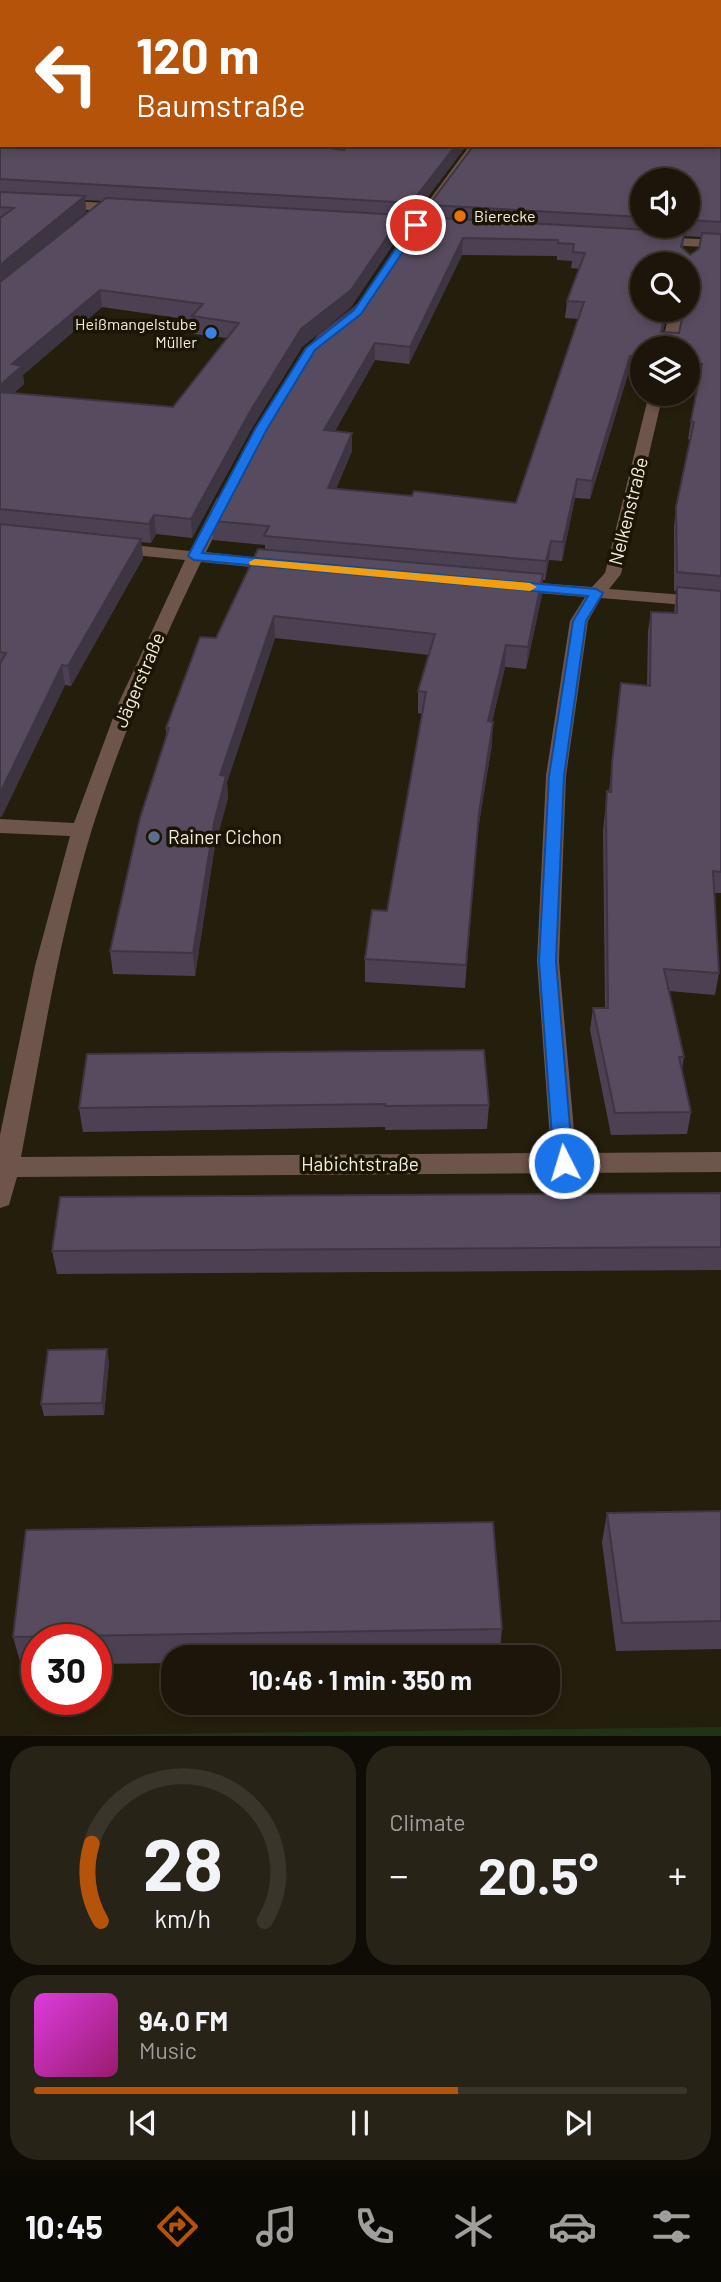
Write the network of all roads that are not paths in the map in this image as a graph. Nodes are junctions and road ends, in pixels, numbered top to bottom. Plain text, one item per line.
1 (474, 147) edge
2 (0, 201) edge
3 (131, 208) edge
4 (639, 240) edge
5 (721, 244) edge
6 (401, 247) edge
7 (653, 406) edge
8 (234, 481) edge
9 (95, 546) edge
10 (194, 556) junction
11 (295, 566) edge
12 (500, 585) edge
13 (596, 593) junction
14 (721, 603) edge
15 (0, 826) edge
16 (82, 830) junction
17 (721, 1162) edge
18 (564, 1163) junction
19 (3, 1167) edge
20 (0, 1198) edge

1 - 6 street
2 - 3 street
4 - 5 street
7 - 13 street, Nelkenstraße
8 - 10 street, Jägerstraße
9 - 10 street
10 - 11 street
10 - 16 street, Jägerstraße
12 - 13 street
13 - 14 street
13 - 18 street, Nelkenstraße
15 - 16 street
16 - 19 street, Jägerstraße
17 - 18 street, Habichtstraße
18 - 19 street, Habichtstraße
19 - 20 street, Jägerstraße

